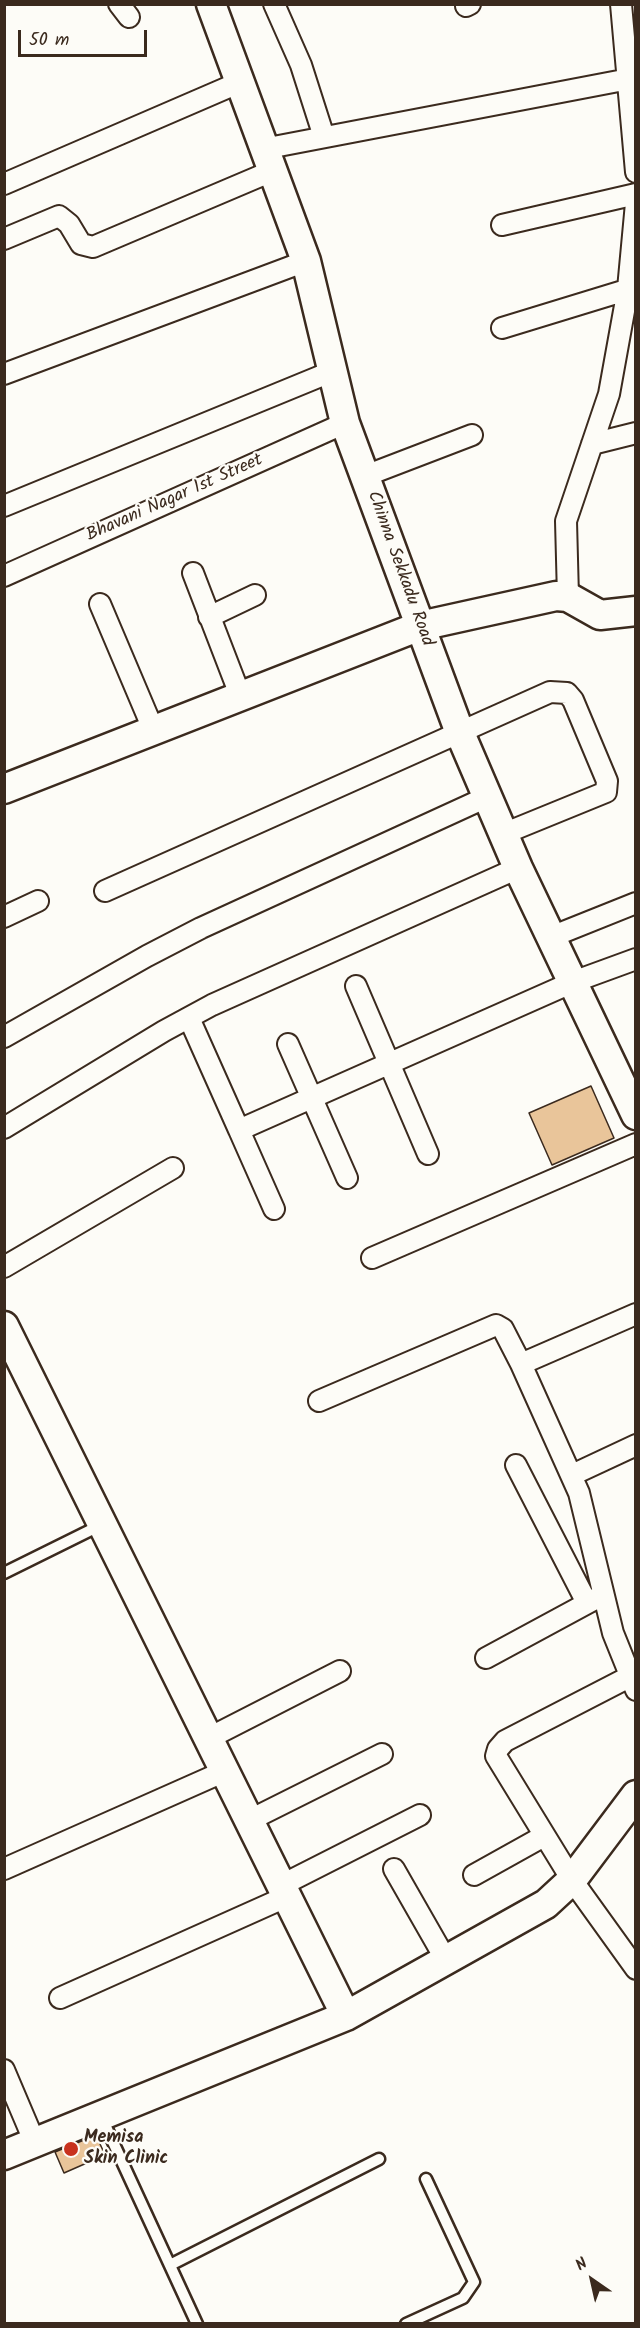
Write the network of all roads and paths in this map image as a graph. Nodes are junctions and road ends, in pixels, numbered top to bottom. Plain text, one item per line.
1 (211, 4) edge
2 (274, 4) edge
3 (621, 4) edge
4 (629, 79) junction
5 (238, 83) junction
6 (324, 137) junction
7 (268, 160) junction
8 (636, 172) edge
9 (4, 184) edge
10 (636, 194) edge
11 (635, 212) edge
12 (502, 225) dead end
13 (4, 239) edge
14 (306, 261) junction
15 (632, 288) edge
16 (502, 328) dead end
17 (333, 372) junction
18 (4, 374) edge
19 (345, 423) junction
20 (636, 433) edge
21 (472, 435) dead end
22 (592, 444) junction
23 (365, 476) junction
24 (4, 506) edge
25 (193, 573) dead end
26 (4, 576) edge
27 (255, 595) dead end
28 (568, 597) junction
29 (100, 604) dead end
30 (636, 611) edge
31 (209, 617) junction
32 (420, 626) junction
33 (240, 695) junction
34 (153, 729) junction
35 (460, 733) junction
36 (4, 789) edge
37 (487, 796) junction
38 (503, 834) junction
39 (518, 868) junction
40 (105, 891) dead end
41 (38, 901) dead end
42 (636, 903) edge
43 (4, 917) edge
44 (551, 937) junction
45 (636, 959) edge
46 (573, 982) junction
47 (357, 986) dead end
48 (189, 1018) junction
49 (4, 1037) edge
50 (288, 1044) dead end
51 (391, 1062) junction
52 (312, 1098) junction
53 (632, 1099) edge
54 (4, 1128) edge
55 (239, 1130) junction
56 (636, 1144) edge
57 (429, 1154) dead end
58 (173, 1168) dead end
59 (347, 1178) dead end
60 (274, 1209) dead end
61 (372, 1258) dead end
62 (4, 1267) edge
63 (636, 1314) edge
64 (4, 1326) edge
65 (521, 1364) junction
66 (319, 1401) dead end
67 (636, 1445) edge
68 (516, 1465) dead end
69 (572, 1475) junction
70 (103, 1524) junction
71 (4, 1573) edge
72 (596, 1599) junction
73 (486, 1658) dead end
74 (340, 1671) dead end
75 (632, 1683) edge
76 (209, 1738) junction
77 (382, 1754) dead end
78 (225, 1771) junction
79 (636, 1795) edge
80 (420, 1815) dead end
81 (250, 1820) junction
82 (544, 1836) junction
83 (4, 1869) edge
84 (394, 1869) dead end
85 (474, 1875) dead end
86 (572, 1880) junction
87 (285, 1890) junction
88 (446, 1960) junction
89 (636, 1969) edge
90 (60, 1998) dead end
91 (346, 2016) junction
92 (4, 2070) edge
93 (101, 2116) junction
94 (35, 2143) junction
95 (4, 2155) edge
96 (379, 2159) dead end
97 (426, 2179) dead end
98 (170, 2265) junction
99 (412, 2322) edge
100 (197, 2324) edge

1 - 5 street, Chinna Sekkadu Road
2 - 6 street
3 - 4 street
4 - 6 street
4 - 8 street
5 - 7 street, Chinna Sekkadu Road
5 - 9 street
6 - 7 street
7 - 13 street
7 - 14 street, Chinna Sekkadu Road
10 - 12 street
11 - 15 street
14 - 17 street, Chinna Sekkadu Road
14 - 18 street
15 - 16 street
15 - 22 street
17 - 19 street, Chinna Sekkadu Road
17 - 24 street
19 - 23 street, Chinna Sekkadu Road
19 - 26 street, Bhavani Nagar 1st Street
20 - 22 street
21 - 23 street
22 - 28 street
23 - 32 street, Chinna Sekkadu Road
25 - 31 street
27 - 31 street
28 - 30 street
28 - 32 street
29 - 34 street
31 - 33 street
32 - 33 street
32 - 35 street, Chinna Sekkadu Road
33 - 34 street
34 - 36 street
35 - 37 street, Chinna Sekkadu Road
35 - 38 street
35 - 40 street
37 - 38 street, Chinna Sekkadu Road
37 - 49 street
38 - 39 street, Chinna Sekkadu Road
39 - 44 street, Chinna Sekkadu Road
39 - 48 street
41 - 43 street
42 - 44 street
44 - 46 street, Chinna Sekkadu Road
45 - 46 street
46 - 51 street
46 - 53 street, Chinna Sekkadu Road
47 - 51 street
48 - 54 street
48 - 55 street
50 - 52 street
51 - 52 street
51 - 57 street
52 - 55 street
52 - 59 street
55 - 60 street
56 - 61 street
58 - 62 street
63 - 65 street
64 - 70 street
65 - 66 street
65 - 69 street
67 - 69 street
68 - 72 street
69 - 72 street
70 - 71 lane
70 - 76 street
72 - 73 street
72 - 75 street
74 - 76 street
75 - 82 street
76 - 78 street
77 - 81 street
78 - 81 street
78 - 83 street
79 - 86 street
80 - 87 street
81 - 87 street
82 - 85 street
82 - 86 street
84 - 88 street
86 - 88 street
86 - 89 street
87 - 90 street
87 - 91 street
88 - 91 street
91 - 93 street
92 - 94 street
93 - 94 street
93 - 98 lane
94 - 95 street
96 - 98 lane
97 - 99 lane
98 - 100 lane

